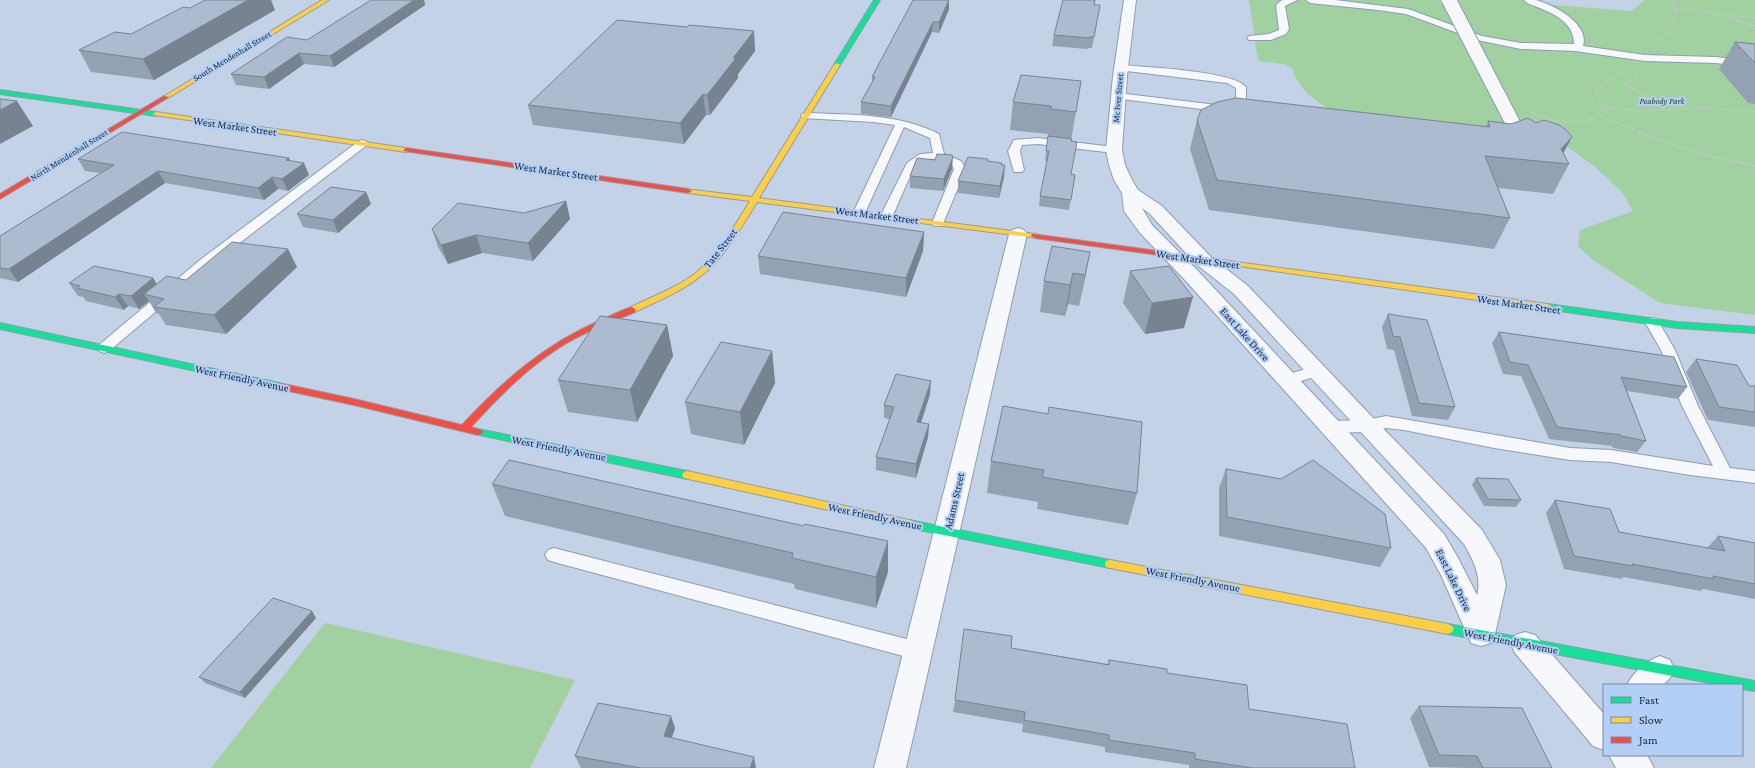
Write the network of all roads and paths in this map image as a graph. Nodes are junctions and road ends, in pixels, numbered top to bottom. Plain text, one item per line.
1 (326, 0) edge
2 (877, 0) edge
3 (1130, 0) edge
4 (1293, 0) edge
5 (1310, 0) edge
6 (1450, 0) edge
7 (1528, 0) edge
8 (1673, 0) edge
9 (1361, 3) edge
10 (1675, 8) junction
11 (1712, 13) junction
12 (1755, 18) edge
13 (1755, 26) edge
14 (1466, 33) junction
15 (1252, 38) dead end
16 (1575, 48) junction
17 (1645, 58) junction
18 (1755, 65) edge
19 (1121, 68) junction
20 (1627, 70) junction
21 (0, 92) edge
22 (1118, 96) junction
23 (1528, 107) dead end
24 (1603, 107) junction
25 (1689, 109) junction
26 (138, 112) junction
27 (1755, 112) edge
28 (1599, 115) junction
29 (806, 116) junction
30 (900, 123) junction
31 (1522, 141) edge
32 (363, 143) junction
33 (1114, 150) junction
34 (939, 156) junction
35 (1755, 166) edge
36 (1018, 170) dead end
37 (1131, 193) junction
38 (0, 197) edge
39 (754, 200) junction
40 (860, 213) junction
41 (886, 217) junction
42 (938, 223) junction
43 (1018, 234) junction
44 (1171, 256) junction
45 (1203, 260) junction
46 (1652, 322) junction
47 (1677, 325) junction
48 (0, 326) edge
49 (1755, 330) edge
50 (1739, 339) dead end
51 (104, 348) junction
52 (1316, 370) junction
53 (1287, 380) junction
54 (1367, 426) junction
55 (1330, 427) junction
56 (463, 429) junction
57 (1724, 473) junction
58 (1755, 477) edge
59 (947, 532) junction
60 (554, 555) dead end
61 (1481, 634) junction
62 (1525, 644) junction
63 (918, 651) junction
64 (1651, 677) edge
65 (1732, 684) edge
66 (1743, 685) edge
67 (1755, 686) edge
68 (1603, 735) edge
69 (1625, 756) edge
70 (1640, 756) edge
71 (890, 768) edge
72 (1638, 768) edge
73 (1646, 768) edge

1 - 26 main road, South Mendenhall Street
2 - 29 main road, Tate Street
3 - 19 street, Mc Iver Street
4 - 15 lane
5 - 9 lane
6 - 14 street, bridge
7 - 16 lane
8 - 10 path
9 - 14 lane
10 - 11 path
10 - 17 path
11 - 12 path
11 - 13 path
14 - 16 lane
14 - 31 street, bridge
16 - 17 lane
17 - 18 lane
17 - 20 path
19 - 22 street, Mc Iver Street
19 - 22 lane
20 - 24 path
20 - 25 path
21 - 26 main road, West Market Street
22 - 33 street, Mc Iver Street
23 - 28 path
24 - 25 path
24 - 28 path
25 - 27 path
26 - 32 main road, West Market Street
26 - 38 main road, North Mendenhall Street
28 - 35 path
29 - 30 lane
29 - 39 main road, Tate Street
30 - 34 lane
30 - 40 lane
32 - 39 main road, West Market Street
32 - 51 lane
33 - 36 lane
33 - 37 street, Mc Iver Street
34 - 41 lane
34 - 42 lane
37 - 44 street, Mc Iver Street
37 - 45 street, Mc Iver Street
39 - 40 main road, West Market Street
39 - 56 main road, Tate Street
40 - 41 main road, West Market Street
41 - 42 main road, West Market Street
42 - 43 main road, West Market Street
43 - 44 main road, West Market Street
43 - 59 street, Adams Street
44 - 45 main road, West Market Street
44 - 53 street, East Lake Drive
45 - 46 main road, West Market Street
45 - 52 street, East Lake Drive
46 - 47 main road, West Market Street
46 - 57 lane
47 - 49 main road, West Market Street
47 - 50 main road
48 - 51 main road, West Friendly Avenue
51 - 56 main road, West Friendly Avenue
52 - 53 lane
52 - 54 street, East Lake Drive
53 - 55 street, East Lake Drive
54 - 55 lane
54 - 57 lane
54 - 61 street, East Lake Drive
55 - 61 street, East Lake Drive
56 - 59 main road, West Friendly Avenue
57 - 58 lane
59 - 61 main road, West Friendly Avenue
59 - 63 street, Adams Street
60 - 63 lane
61 - 62 main road, West Friendly Avenue
62 - 64 main road, West Friendly Avenue
62 - 68 street
63 - 71 street, Adams Street
64 - 65 main road, West Friendly Avenue
66 - 67 main road, West Friendly Avenue
69 - 72 street
70 - 73 street

